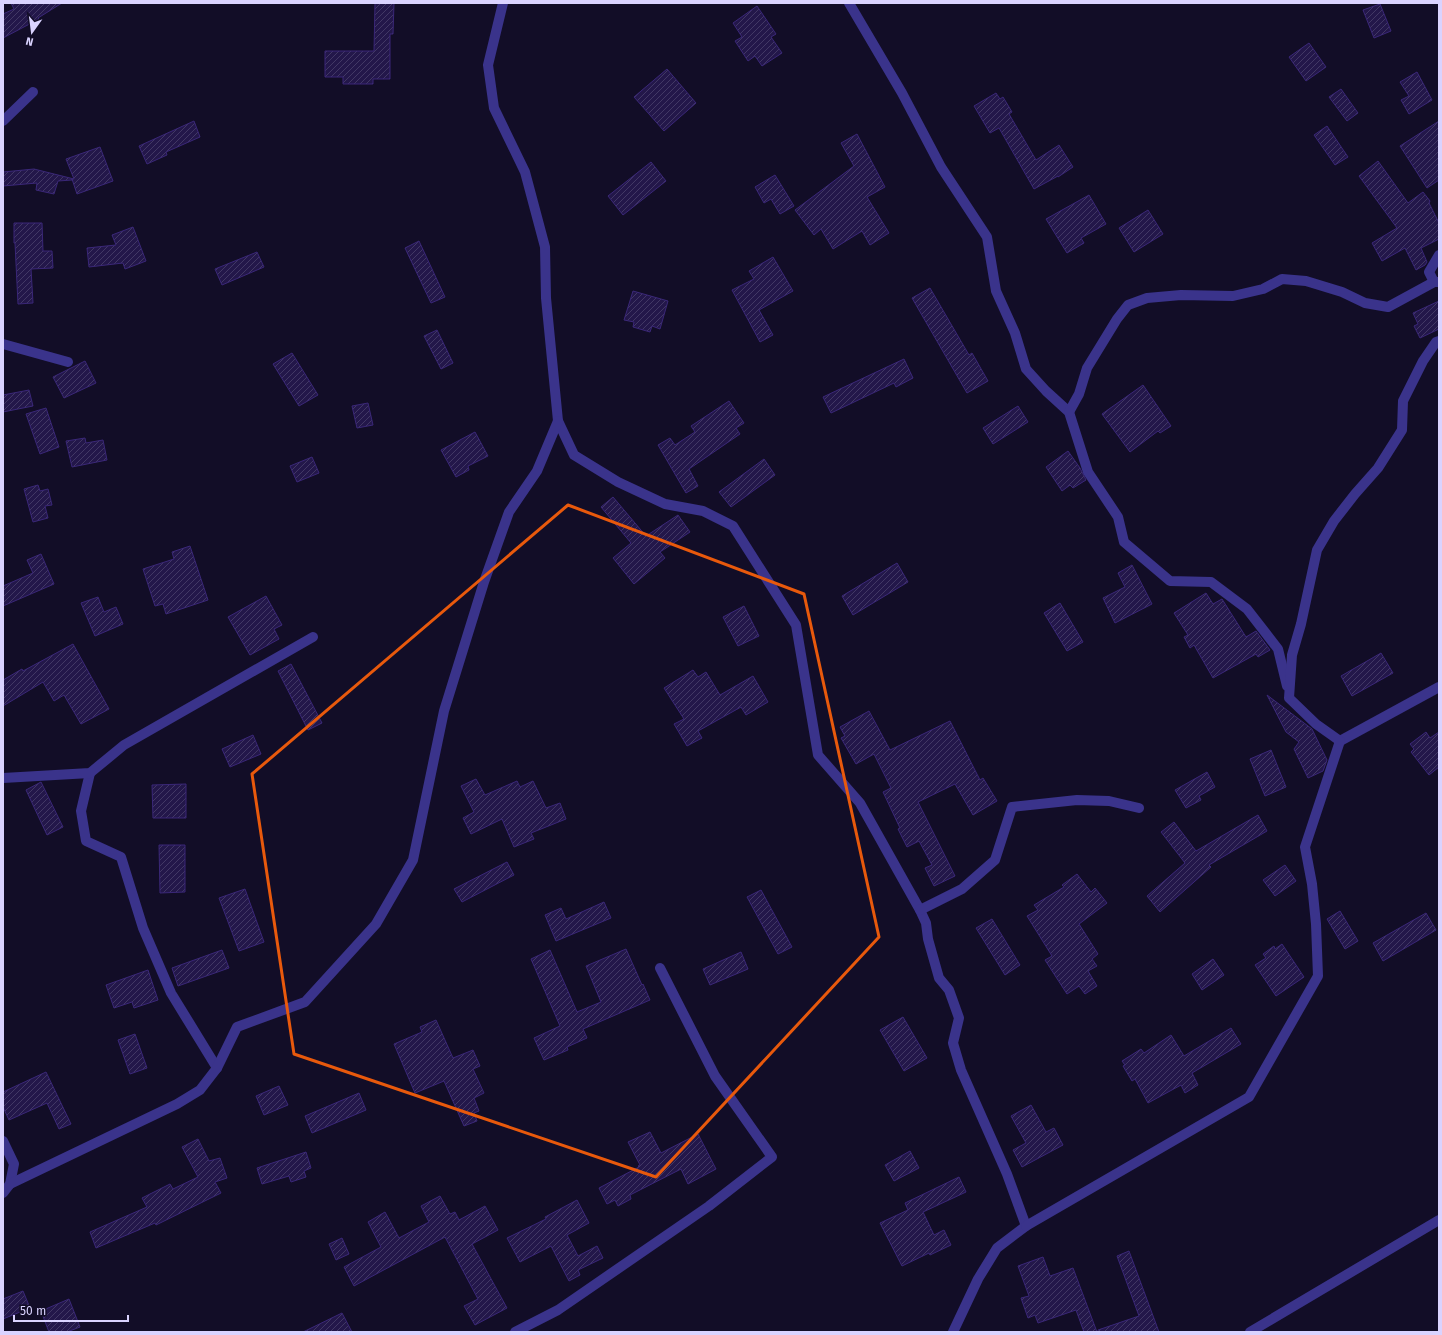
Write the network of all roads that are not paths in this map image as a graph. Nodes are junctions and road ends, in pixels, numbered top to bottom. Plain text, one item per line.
1 (503, 3) edge
2 (850, 3) edge
3 (33, 92) dead end
4 (3, 121) edge
5 (1439, 255) edge
6 (1437, 282) edge
7 (1439, 341) edge
8 (3, 344) edge
9 (68, 362) dead end
10 (1069, 412) junction
11 (558, 421) junction
12 (313, 637) dead end
13 (1439, 687) edge
14 (1289, 698) junction
15 (1340, 741) junction
16 (90, 773) junction
17 (3, 778) edge
18 (1139, 808) dead end
19 (920, 910) junction
20 (660, 968) dead end
21 (217, 1068) junction
22 (3, 1141) edge
23 (10, 1184) junction
24 (3, 1193) edge
25 (1439, 1220) edge
26 (1026, 1226) junction
27 (515, 1332) edge
28 (953, 1332) edge
29 (1250, 1332) edge

1 - 11 street
2 - 10 street
3 - 4 street
5 - 6 street
6 - 10 street
7 - 14 street
8 - 9 street
10 - 14 street
11 - 19 street
11 - 21 street
12 - 16 street
13 - 15 street
14 - 15 street
15 - 26 street
16 - 17 street
16 - 21 street
18 - 19 street
19 - 26 street
20 - 27 street
21 - 23 street
22 - 23 street
23 - 24 street
25 - 29 street
26 - 28 street

